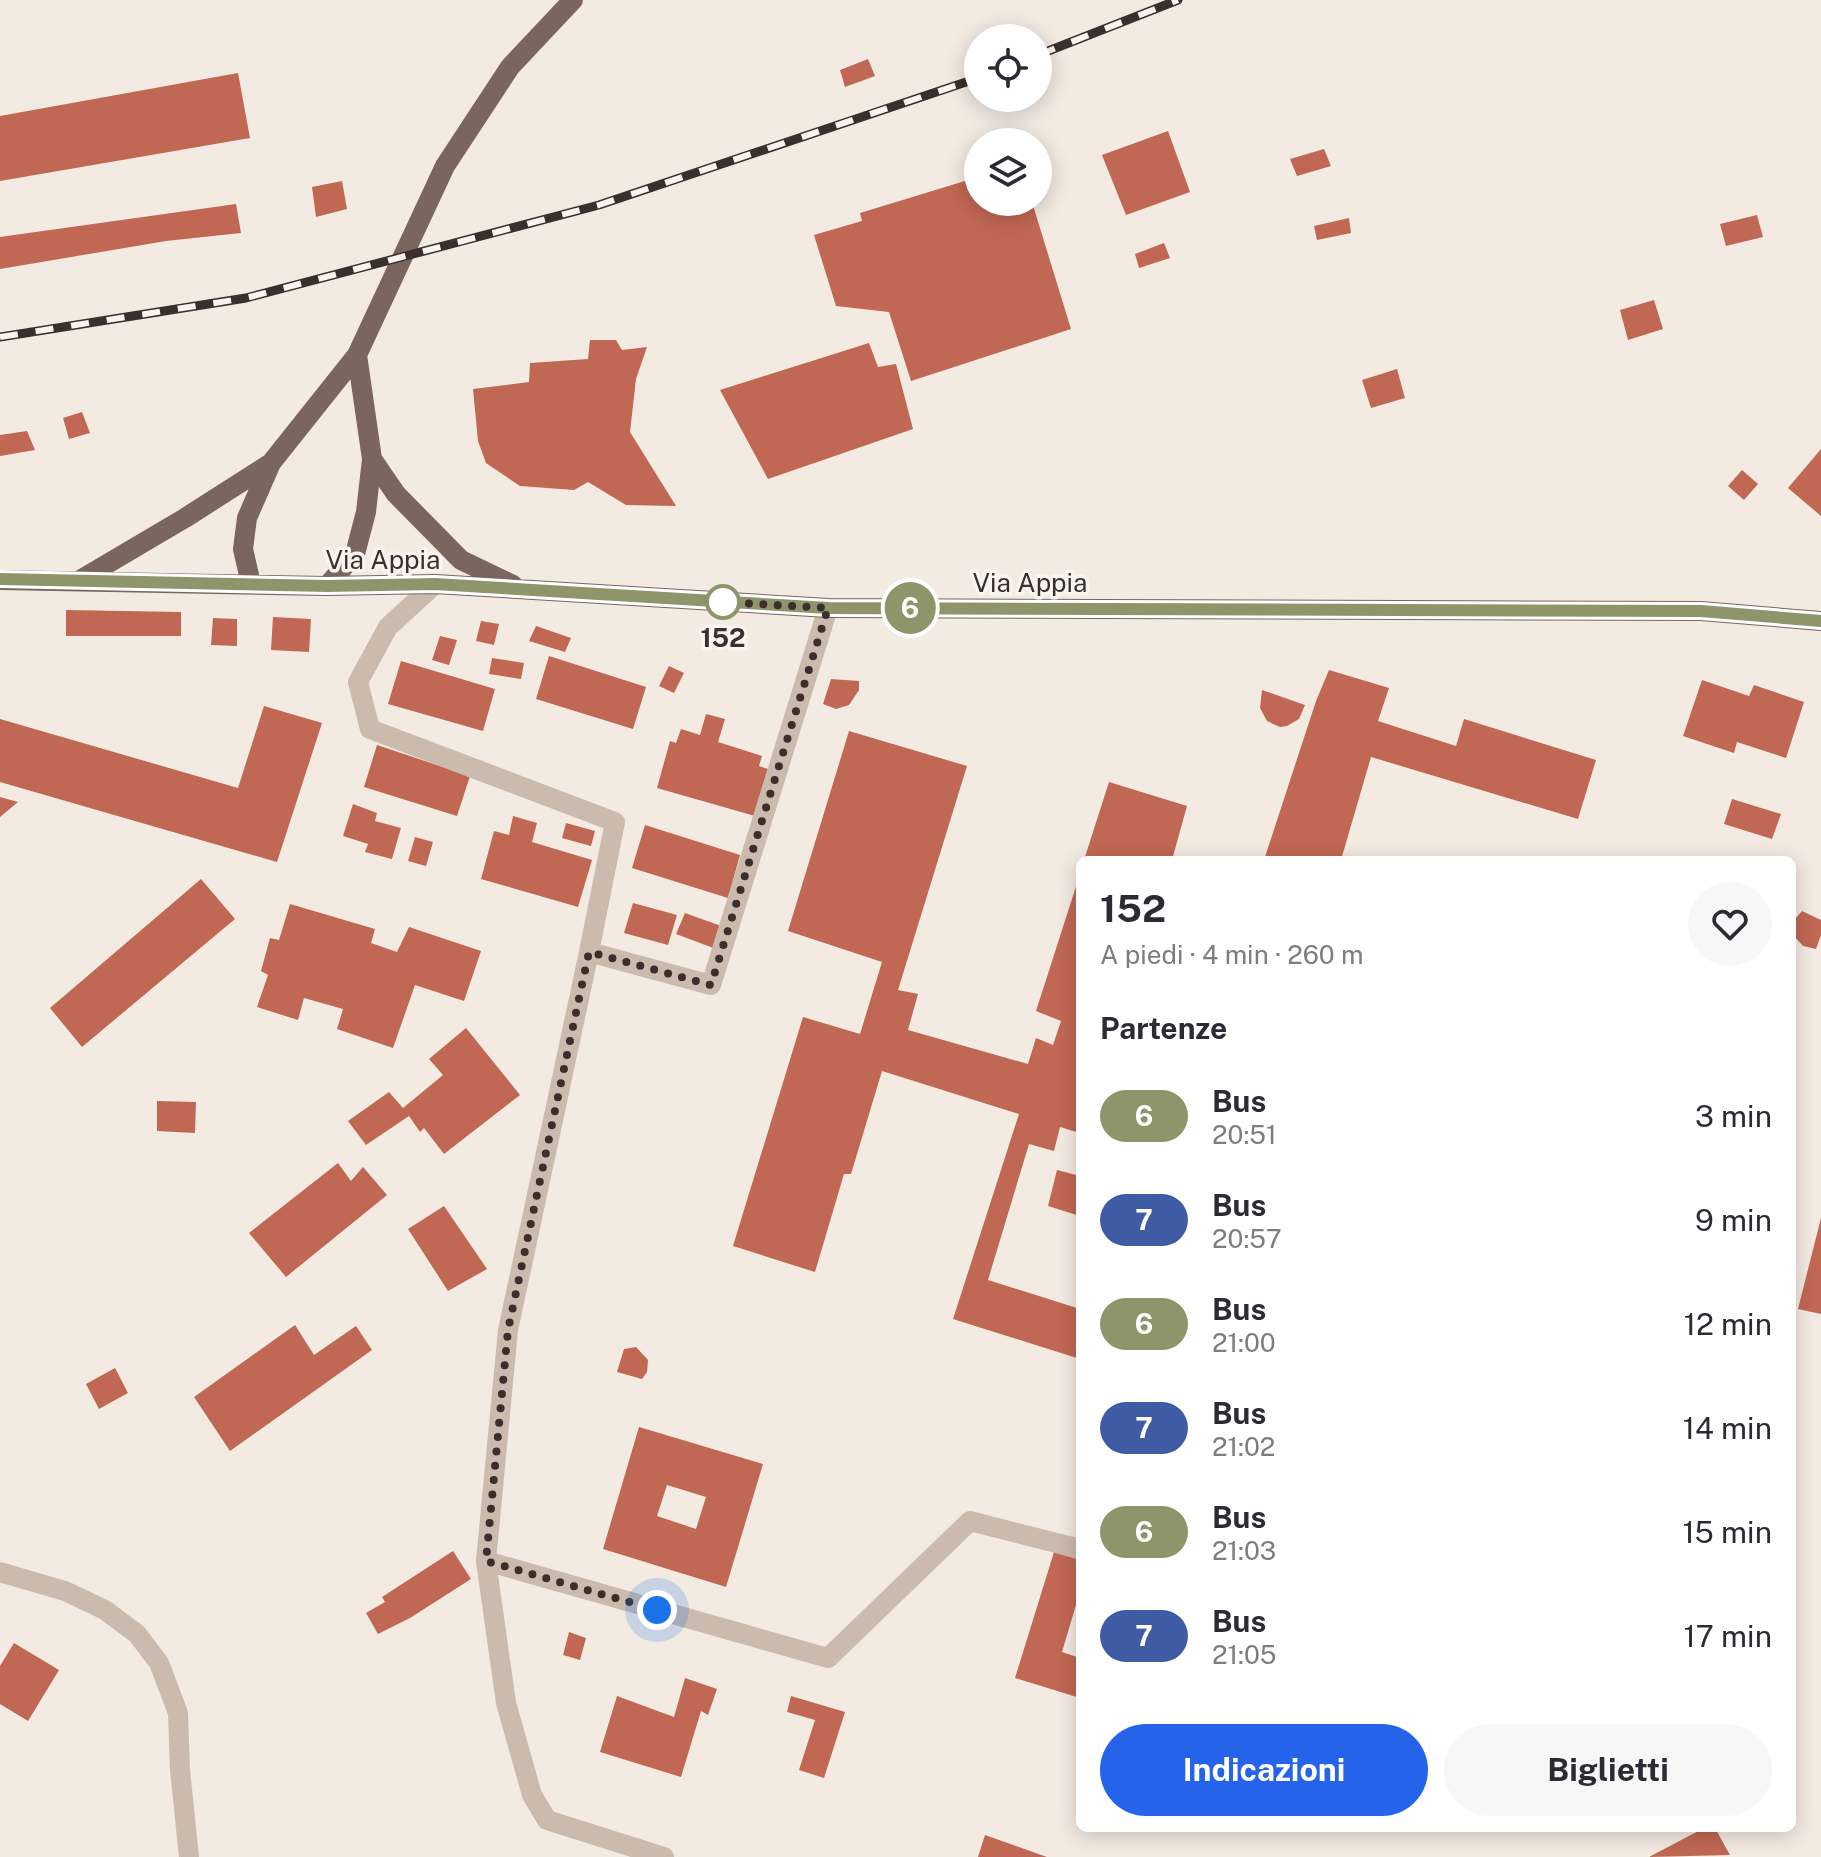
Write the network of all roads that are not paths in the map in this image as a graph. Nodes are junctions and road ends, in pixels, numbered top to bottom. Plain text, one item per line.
1 (573, 0) edge
2 (357, 355) junction
3 (372, 459) junction
4 (271, 463) junction
5 (0, 580) edge
6 (78, 581) junction
7 (251, 584) junction
8 (435, 584) junction
9 (327, 586) junction
10 (525, 590) junction
11 (828, 608) junction
12 (1821, 621) edge
13 (589, 952) junction
14 (1076, 1548) edge
15 (486, 1561) junction
16 (0, 1572) edge
17 (189, 1857) edge
18 (664, 1857) edge

1 - 2 main road
2 - 3 main road
2 - 4 main road
3 - 9 main road
3 - 10 main road
4 - 6 main road
4 - 7 main road
5 - 6 main road, Via Appia
6 - 7 main road, Via Appia
7 - 9 main road, Via Appia
8 - 9 main road, Via Appia
8 - 10 main road, Via Appia
8 - 13 street
10 - 11 main road, Via Appia
11 - 12 main road, Via Appia
11 - 13 street
13 - 15 street
14 - 15 street
15 - 18 street
16 - 17 street

